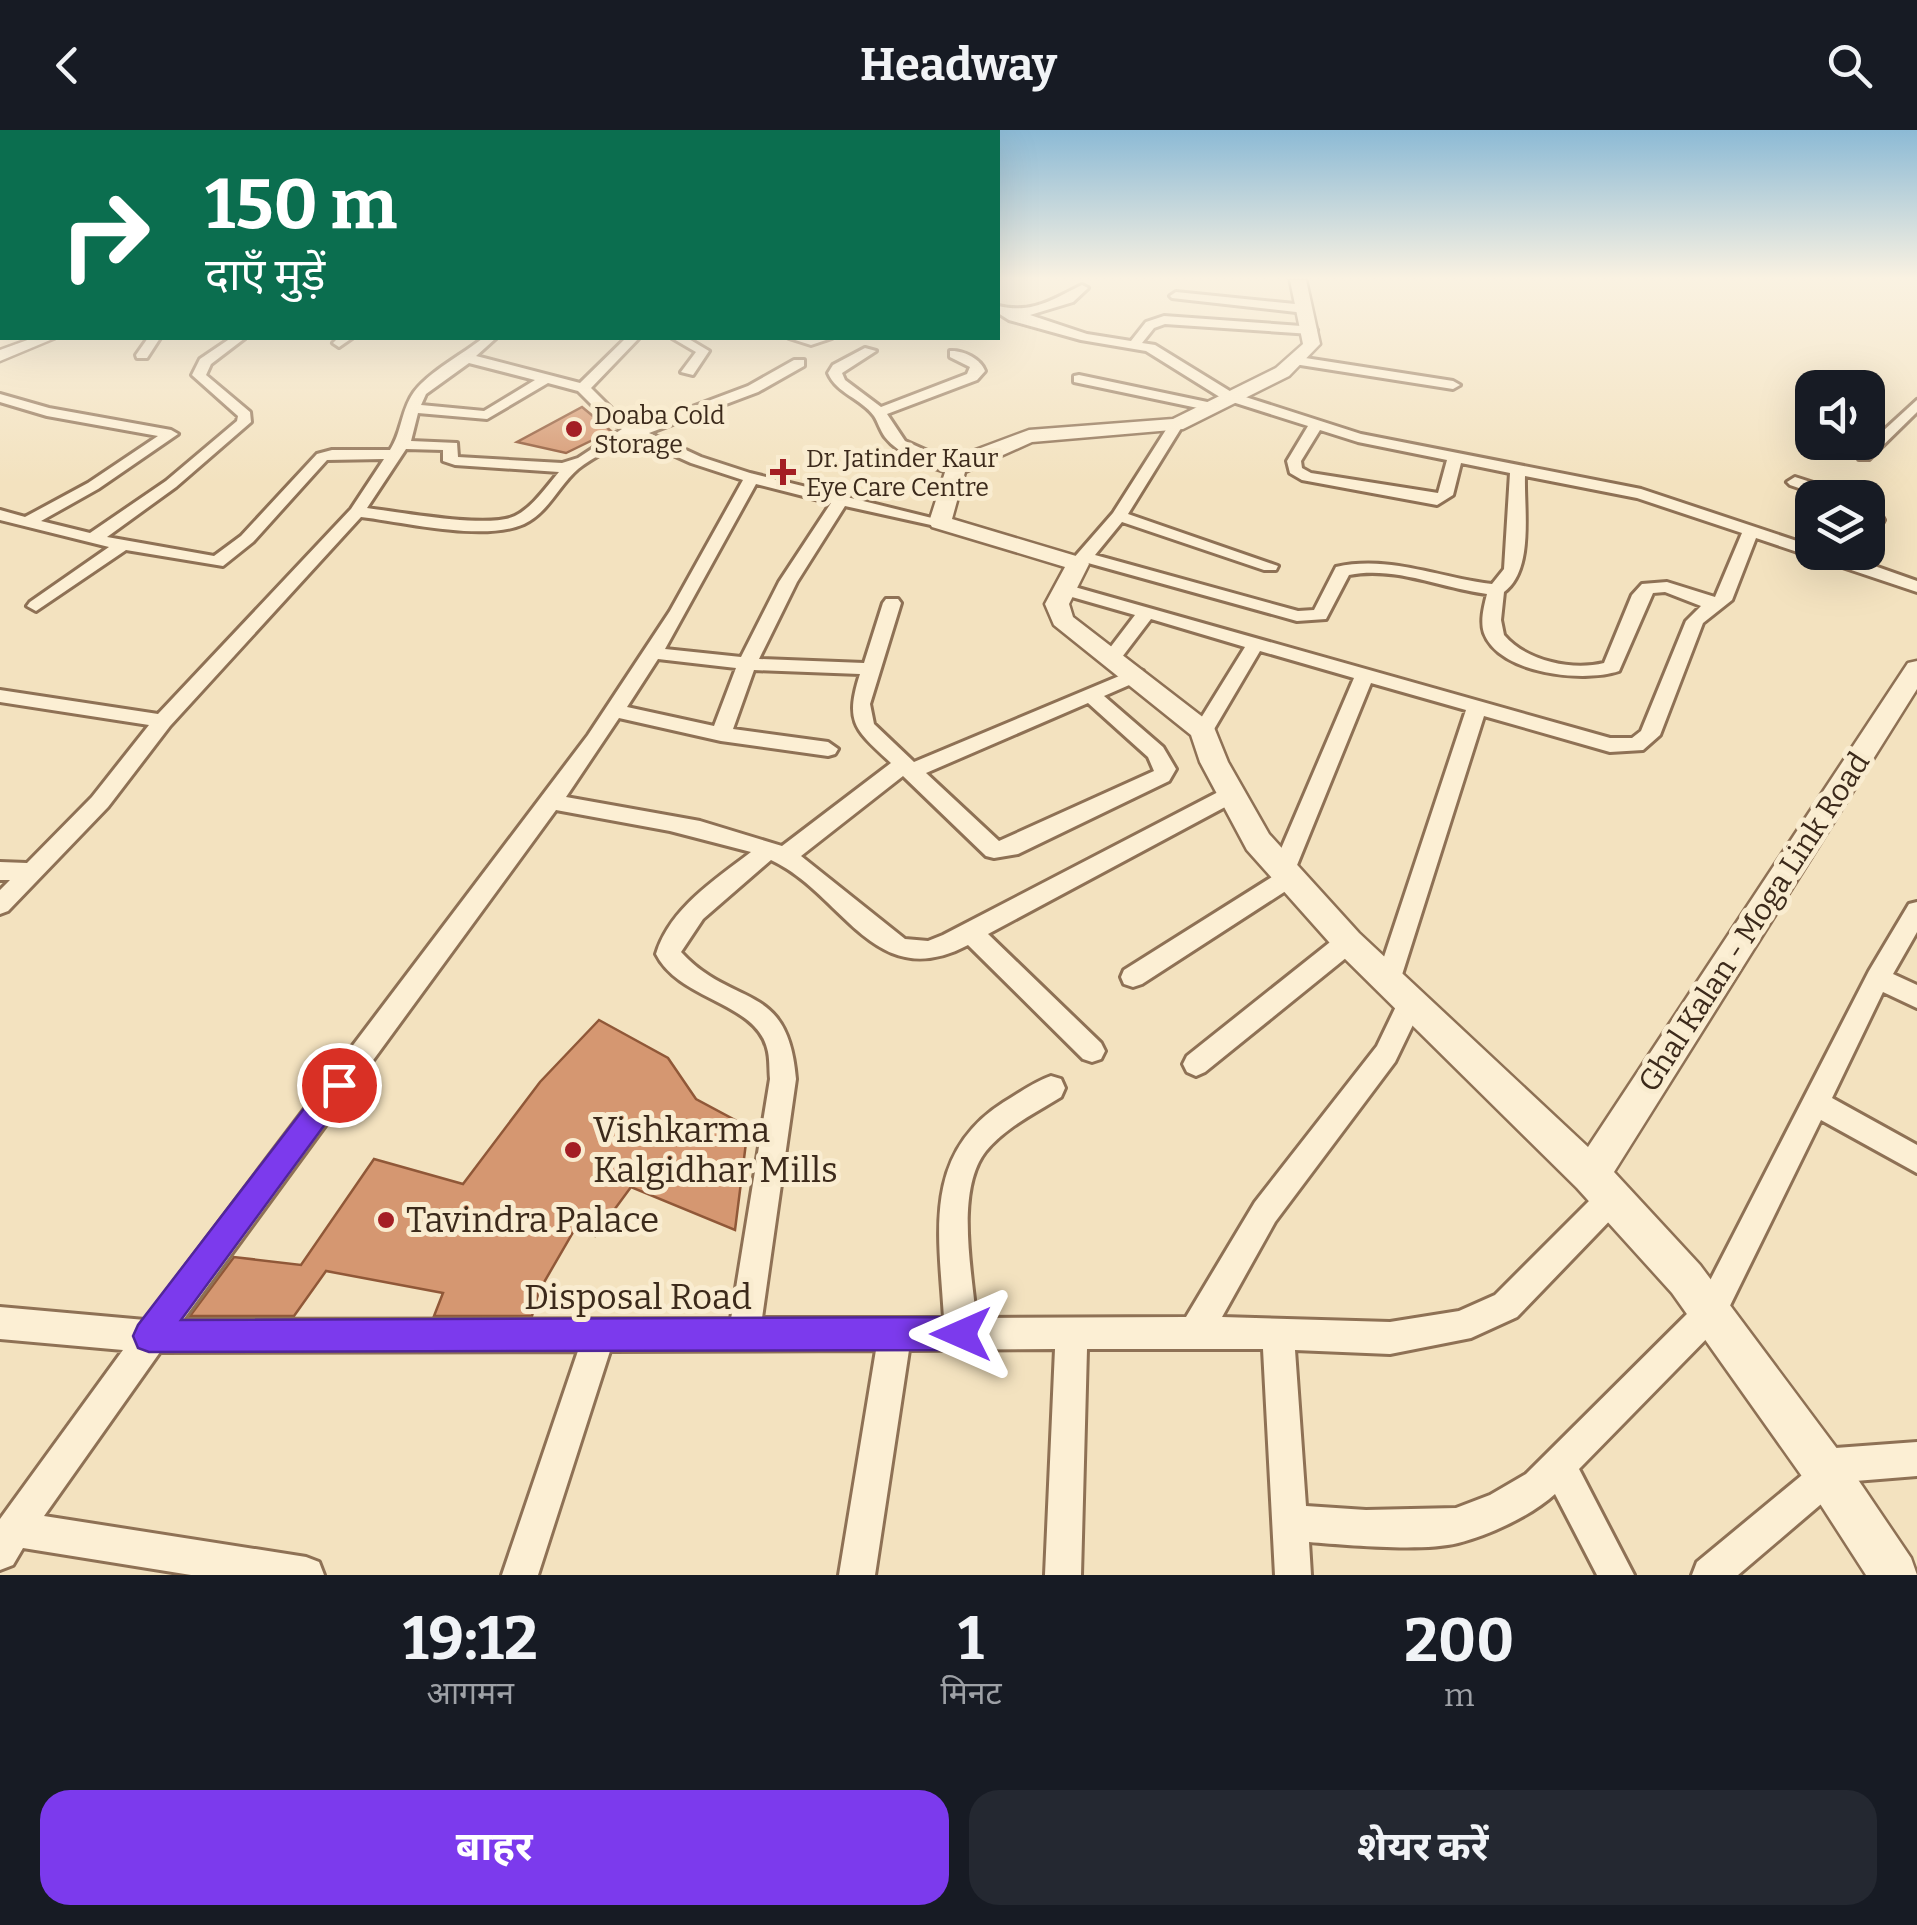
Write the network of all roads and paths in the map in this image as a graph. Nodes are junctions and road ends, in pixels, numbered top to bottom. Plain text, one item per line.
1 (147, 347) edge
2 (225, 347) edge
3 (479, 347) edge
4 (624, 347) edge
5 (696, 347) edge
6 (1148, 347) edge
7 (1309, 347) edge
8 (870, 352) dead end
9 (955, 354) dead end
10 (142, 355) dead end
11 (467, 358) junction
12 (1299, 361) junction
13 (799, 363) dead end
14 (688, 372) dead end
15 (548, 377) junction
16 (1079, 379) dead end
17 (1452, 384) dead end
18 (583, 388) junction
19 (0, 398) edge
20 (1220, 402) junction
21 (1917, 404) edge
22 (412, 408) junction
23 (879, 412) junction
24 (1176, 425) junction
25 (1316, 425) junction
26 (634, 432) junction
27 (1885, 435) edge
28 (399, 450) junction
29 (1455, 459) junction
30 (573, 466) junction
31 (956, 469) junction
32 (1518, 471) junction
33 (752, 477) junction
34 (842, 498) junction
35 (357, 512) junction
36 (0, 515) edge
37 (1119, 516) junction
38 (940, 522) junction
39 (25, 523) junction
40 (1751, 530) junction
41 (93, 539) junction
42 (123, 545) junction
43 (1795, 545) edge
44 (1270, 566) dead end
45 (1075, 570) junction
46 (1881, 570) edge
47 (1917, 587) edge
48 (1496, 590) junction
49 (892, 603) dead end
50 (1714, 604) junction
51 (36, 606) dead end
52 (1147, 612) junction
53 (1256, 642) junction
54 (652, 653) junction
55 (748, 664) junction
56 (1124, 666) junction
57 (871, 669) junction
58 (1917, 669) edge
59 (1365, 675) junction
60 (1090, 694) junction
61 (0, 696) edge
62 (1477, 707) junction
63 (615, 710) junction
64 (164, 721) junction
65 (1204, 731) junction
66 (721, 734) junction
67 (828, 749) dead end
68 (908, 767) junction
69 (1232, 794) junction
70 (552, 802) junction
71 (777, 852) junction
72 (0, 871) edge
73 (32, 872) junction
74 (1286, 873) junction
75 (0, 905) edge
76 (1917, 911) edge
77 (971, 932) junction
78 (1348, 942) junction
79 (1134, 978) dead end
80 (1878, 978) junction
81 (1400, 992) junction
82 (1917, 997) edge
83 (1092, 1051) dead end
84 (1196, 1064) dead end
85 (1051, 1088) dead end
86 (1815, 1103) junction
87 (1917, 1160) edge
88 (1601, 1187) junction
89 (1710, 1312) junction
90 (0, 1323) edge
91 (1195, 1333) junction
92 (1278, 1333) junction
93 (599, 1334) junction
94 (895, 1334) junction
95 (961, 1334) junction
96 (1072, 1334) junction
97 (744, 1335) junction
98 (149, 1336) junction
99 (1917, 1458) edge
100 (1558, 1464) junction
101 (1825, 1472) junction
102 (1288, 1523) junction
103 (7, 1540) edge
104 (286, 1574) edge
105 (520, 1575) edge
106 (857, 1575) edge
107 (1062, 1575) edge
108 (1294, 1575) edge
109 (1616, 1575) edge
110 (1710, 1575) edge
111 (1894, 1575) edge

1 - 10 street
2 - 41 street
3 - 11 street
4 - 18 street
5 - 14 street
6 - 20 street
7 - 12 street
8 - 23 street
9 - 23 street
11 - 15 street
11 - 22 street
12 - 17 street
12 - 20 street
13 - 26 street
15 - 18 street
15 - 22 street
16 - 20 street
18 - 26 street
19 - 39 street
20 - 24 street
20 - 25 street
21 - 27 street
22 - 28 street
23 - 31 street
24 - 31 street
24 - 37 street
25 - 29 street
25 - 29 street
26 - 30 street
26 - 33 street
28 - 30 street
28 - 35 street
28 - 42 street
29 - 32 street
30 - 35 street
31 - 38 street
32 - 40 street
32 - 48 street
33 - 34 street
33 - 54 street
34 - 38 street
34 - 55 street
35 - 64 street
36 - 39 street
37 - 44 street
37 - 45 street
38 - 45 street
39 - 41 street
40 - 43 street
40 - 50 street
41 - 42 street
42 - 51 street
45 - 48 street
45 - 52 street
45 - 56 street
46 - 47 street
48 - 50 street
49 - 57 street
50 - 62 street
52 - 53 street
52 - 56 street
53 - 59 street
53 - 65 street
54 - 55 street
54 - 63 street
55 - 57 street
55 - 66 street
56 - 60 street
56 - 65 street
57 - 68 street
58 - 88 street, Ghal Kalan - Moga Link Road
59 - 62 street
59 - 74 street
60 - 68 street
60 - 68 street
61 - 64 street
62 - 81 street
63 - 66 street
63 - 70 street
64 - 73 street
65 - 69 street
66 - 67 street
68 - 71 street
69 - 74 street
69 - 77 street
70 - 71 street
70 - 98 street
71 - 77 street
71 - 97 street
72 - 73 street
73 - 75 street
74 - 78 street
74 - 79 street
76 - 80 street
77 - 83 street
78 - 81 street
78 - 84 street
80 - 82 street
80 - 86 street
81 - 88 street
81 - 91 street
85 - 95 street
86 - 87 street
86 - 89 street
88 - 89 street
88 - 92 street, Disposal Road
89 - 100 street
89 - 101 street
90 - 98 street, Disposal Road
91 - 92 street, Disposal Road
91 - 96 street, Disposal Road
92 - 102 street
93 - 97 street, Disposal Road
93 - 98 street, Disposal Road
93 - 105 street
94 - 95 street, Disposal Road
94 - 97 street, Disposal Road
94 - 106 street
95 - 96 street, Disposal Road
96 - 107 street
98 - 103 street
99 - 101 street
100 - 102 street
100 - 109 street
101 - 110 street
101 - 111 street
102 - 108 street
103 - 104 street

